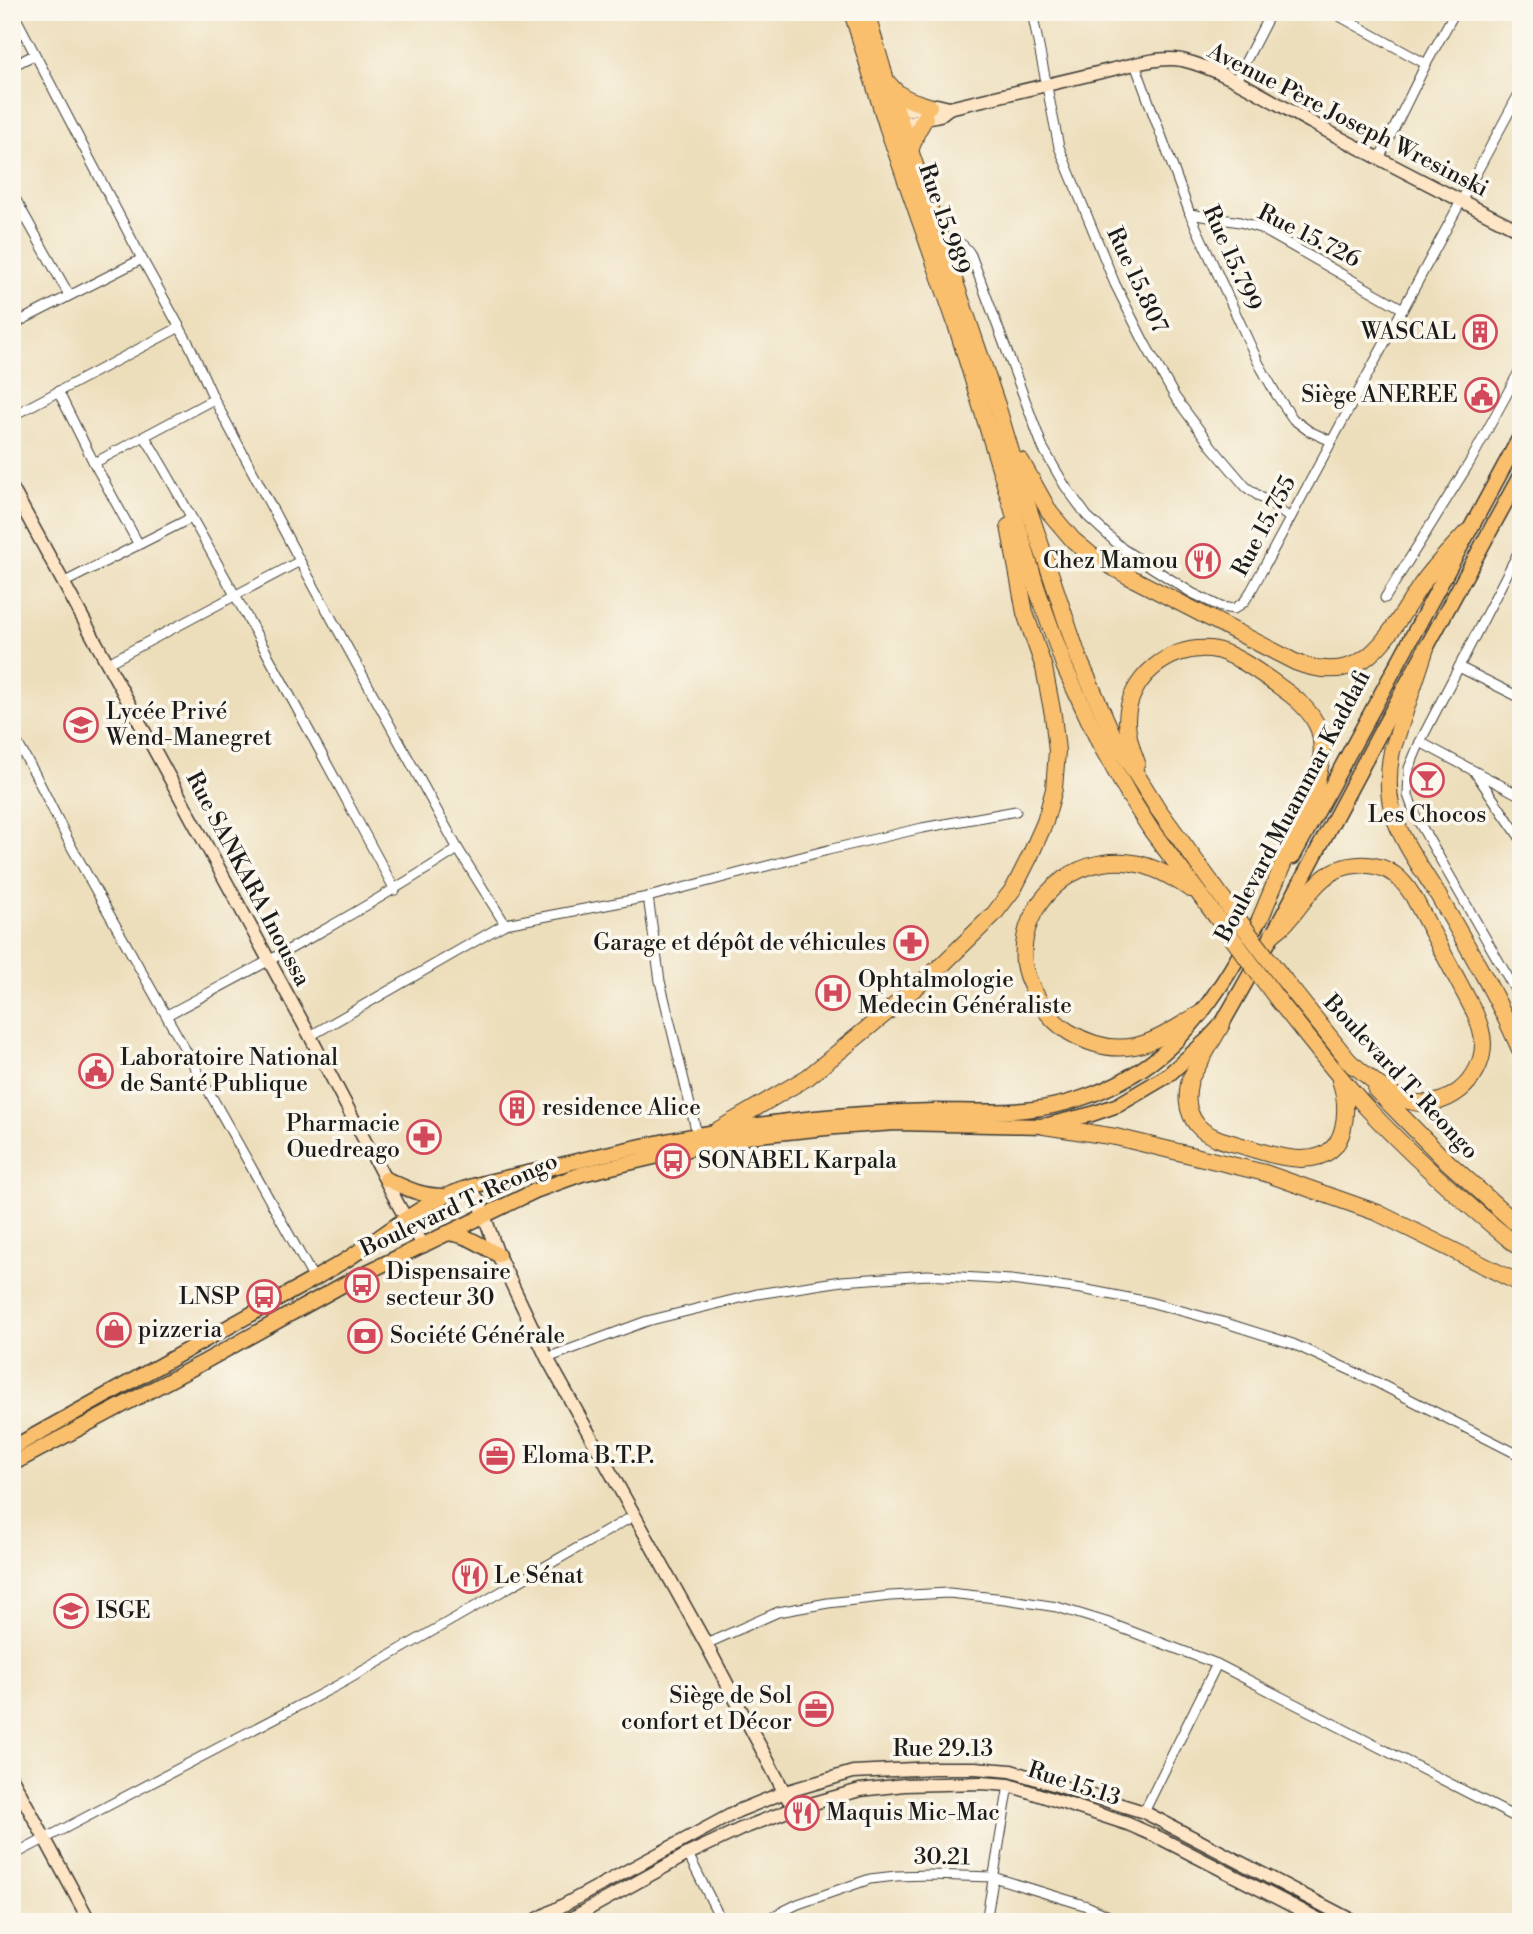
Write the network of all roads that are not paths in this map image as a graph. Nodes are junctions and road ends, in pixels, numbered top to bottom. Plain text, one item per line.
1 (13, 12) edge
2 (852, 12) edge
3 (866, 12) edge
4 (1032, 12) edge
5 (1271, 12) edge
6 (1332, 12) edge
7 (1455, 12) edge
8 (34, 55) junction
9 (1135, 64) junction
10 (1426, 64) junction
11 (12, 66) edge
12 (886, 80) junction
13 (1235, 82) junction
14 (1047, 85) junction
15 (1521, 90) edge
16 (927, 112) junction
17 (892, 118) junction
18 (910, 151) junction
19 (1379, 159) junction
20 (12, 192) edge
21 (1462, 202) junction
22 (1191, 214) junction
23 (1521, 231) edge
24 (941, 238) junction
25 (142, 258) junction
26 (69, 295) junction
27 (1403, 309) junction
28 (12, 325) edge
29 (180, 327) junction
30 (1521, 368) edge
31 (58, 391) junction
32 (214, 399) junction
33 (12, 416) edge
34 (1521, 435) edge
35 (145, 437) junction
36 (992, 441) junction
37 (1009, 441) junction
38 (1331, 441) junction
39 (94, 463) junction
40 (1521, 474) edge
41 (12, 488) edge
42 (1290, 517) junction
43 (191, 518) junction
44 (1467, 532) junction
45 (139, 545) junction
46 (1521, 547) edge
47 (300, 561) junction
48 (63, 583) junction
49 (236, 594) junction
50 (1385, 598) dead end
51 (1426, 648) junction
52 (108, 663) junction
53 (1459, 667) junction
54 (1521, 698) edge
55 (12, 734) edge
56 (1420, 742) junction
57 (1475, 772) junction
58 (1521, 796) edge
59 (1158, 809) junction
60 (1016, 811) dead end
61 (1521, 839) edge
62 (458, 849) junction
63 (395, 890) junction
64 (648, 897) junction
65 (1202, 899) junction
66 (1260, 919) junction
67 (505, 924) junction
68 (1273, 934) junction
69 (269, 961) junction
70 (1521, 982) edge
71 (1520, 999) edge
72 (1201, 1013) junction
73 (167, 1015) junction
74 (1222, 1024) junction
75 (310, 1037) junction
76 (1521, 1052) edge
77 (1346, 1059) junction
78 (1338, 1075) junction
79 (1024, 1110) joint
80 (1092, 1114) joint
81 (1044, 1126) junction
82 (719, 1130) junction
83 (697, 1134) junction
84 (386, 1179) junction
85 (471, 1187) junction
86 (446, 1196) junction
87 (484, 1215) junction
88 (406, 1218) junction
89 (1521, 1228) edge
90 (446, 1233) junction
91 (424, 1245) junction
92 (1521, 1249) edge
93 (498, 1255) junction
94 (314, 1279) junction
95 (1521, 1283) edge
96 (547, 1358) junction
97 (12, 1448) edge
98 (1521, 1456) edge
99 (12, 1464) edge
100 (635, 1514) junction
101 (706, 1644) junction
102 (1217, 1664) junction
103 (12, 1778) edge
104 (1009, 1785) junction
105 (785, 1792) junction
106 (793, 1809) junction
107 (1144, 1812) junction
108 (1521, 1820) edge
109 (44, 1839) junction
110 (688, 1854) junction
111 (12, 1856) edge
112 (993, 1877) junction
113 (1319, 1903) junction
114 (1310, 1918) edge
115 (90, 1922) edge
116 (532, 1922) edge
117 (565, 1922) edge
118 (722, 1922) edge
119 (761, 1922) edge
120 (986, 1922) edge
121 (1122, 1922) edge
122 (1324, 1922) edge
123 (1355, 1922) edge

1 - 8 street
2 - 17 highway, Rue 15.989
3 - 12 highway
4 - 14 street, Rue 15.807
5 - 13 street
6 - 10 street
7 - 10 street
8 - 11 street
8 - 25 street
9 - 13 main road, Avenue Père Joseph Wresinski
9 - 14 main road, Avenue Père Joseph Wresinski
9 - 22 street, Rue 15.799
10 - 19 street
12 - 16 highway
12 - 17 highway
13 - 19 main road, Avenue Père Joseph Wresinski
14 - 16 main road, Avenue Père Joseph Wresinski
14 - 42 street, Rue 15.807
15 - 21 street, Rue 15.755
16 - 17 main road, Avenue Père Joseph Wresinski
16 - 18 highway
17 - 18 highway
17 - 36 highway, Rue 15.989
18 - 24 highway
19 - 21 main road, Avenue Père Joseph Wresinski
20 - 26 street
21 - 23 main road, Avenue Père Joseph Wresinski
21 - 27 street, Rue 15.755
22 - 27 street, Rue 15.726
22 - 38 street, Rue 15.799
24 - 37 highway
24 - 42 street, Rue 15.755
25 - 26 street
25 - 29 street
26 - 28 street
27 - 38 street, Rue 15.755
29 - 31 street
29 - 32 street
30 - 50 street
31 - 33 street
31 - 39 street
32 - 35 street
32 - 47 street
34 - 44 main road, Boulevard Muammar Kaddafi
35 - 39 street
35 - 43 street
36 - 65 highway
36 - 82 highway
37 - 44 highway
37 - 59 highway
38 - 42 street, Rue 15.755
39 - 45 street
40 - 51 main road, Boulevard Muammar Kaddafi
41 - 48 main road, Rue SANKARA Inoussa
43 - 45 street
43 - 49 street
44 - 66 main road, Boulevard Muammar Kaddafi
45 - 48 street
46 - 53 street
47 - 49 street
47 - 62 street
48 - 52 main road, Rue SANKARA Inoussa
49 - 52 street
49 - 63 street
51 - 68 main road, Boulevard Muammar Kaddafi
51 - 76 highway
52 - 69 main road, Rue SANKARA Inoussa
53 - 54 street
53 - 56 street
55 - 73 street
56 - 57 street
56 - 71 street
57 - 58 street
57 - 61 street
59 - 66 highway
59 - 77 highway, Boulevard T. Reongo, bridge
60 - 64 street
62 - 63 street
62 - 67 street
63 - 69 street
64 - 67 street
64 - 83 street
65 - 72 highway
65 - 78 highway, bridge
66 - 72 main road, Boulevard Muammar Kaddafi
67 - 75 street
68 - 74 main road, Boulevard Muammar Kaddafi
68 - 77 highway
69 - 73 street
69 - 75 main road, Rue SANKARA Inoussa
70 - 71 street
72 - 79 main road, Boulevard Muammar Kaddafi
73 - 94 street
74 - 78 highway
74 - 80 main road, Boulevard Muammar Kaddafi
75 - 84 main road, Rue SANKARA Inoussa
77 - 89 highway, Boulevard T. Reongo
78 - 92 highway
79 - 82 main road, Boulevard T. Reongo
80 - 81 main road, Boulevard T. Reongo
81 - 87 main road, Boulevard T. Reongo
81 - 95 highway
82 - 83 main road, Boulevard T. Reongo
83 - 85 main road, Boulevard T. Reongo
84 - 86 main road
84 - 88 main road, Rue SANKARA Inoussa
85 - 86 main road, Boulevard T. Reongo
85 - 87 main road
86 - 88 main road, Boulevard T. Reongo
87 - 90 main road, Boulevard T. Reongo
87 - 93 main road
88 - 91 main road, Rue SANKARA Inoussa
88 - 94 main road, Boulevard T. Reongo
90 - 91 main road, Boulevard T. Reongo
90 - 93 main road
91 - 99 main road, Boulevard T. Reongo
93 - 96 main road
94 - 97 main road, Boulevard T. Reongo
96 - 98 street
96 - 100 main road
100 - 101 main road
100 - 109 street
101 - 102 street
101 - 105 main road
102 - 107 street
102 - 108 street
103 - 109 main road
104 - 106 main road, Rue 15.13
104 - 112 street
104 - 114 main road, Rue 15.13
105 - 106 main road
105 - 107 main road, Rue 29.13
105 - 116 main road, Rue 29.13
106 - 110 main road, Rue 15.13
107 - 113 main road, Rue 29.13
109 - 111 street
109 - 115 main road
110 - 117 main road, Rue 15.13
110 - 118 street
112 - 119 street, 30.21 / 30.21
112 - 120 street
112 - 121 street, 30.21 / 30.21
113 - 114 street
113 - 123 main road, Rue 29.13
114 - 122 main road, Rue 15.13

